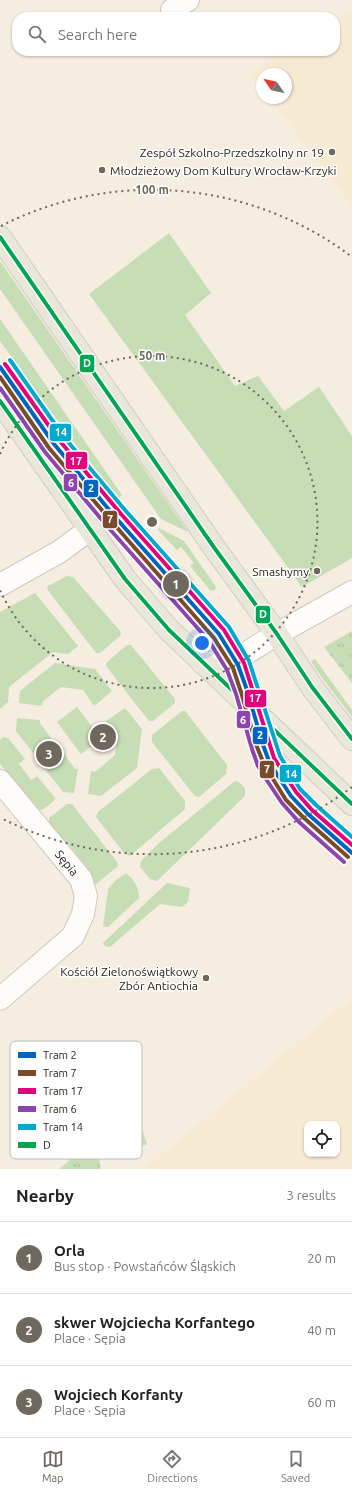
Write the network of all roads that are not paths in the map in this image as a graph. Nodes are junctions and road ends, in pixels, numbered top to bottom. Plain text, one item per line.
1 (0, 237) edge
2 (0, 401) edge
3 (89, 530) junction
4 (0, 584) edge
5 (352, 592) edge
6 (277, 634) junction
7 (203, 662) junction
8 (352, 739) edge
9 (0, 781) edge
10 (352, 804) edge
11 (0, 999) edge

1 - 6 main road
2 - 3 main road
3 - 4 street
3 - 7 main road
5 - 6 street
6 - 7 street
6 - 8 main road
7 - 10 main road
9 - 11 street, Sępia

